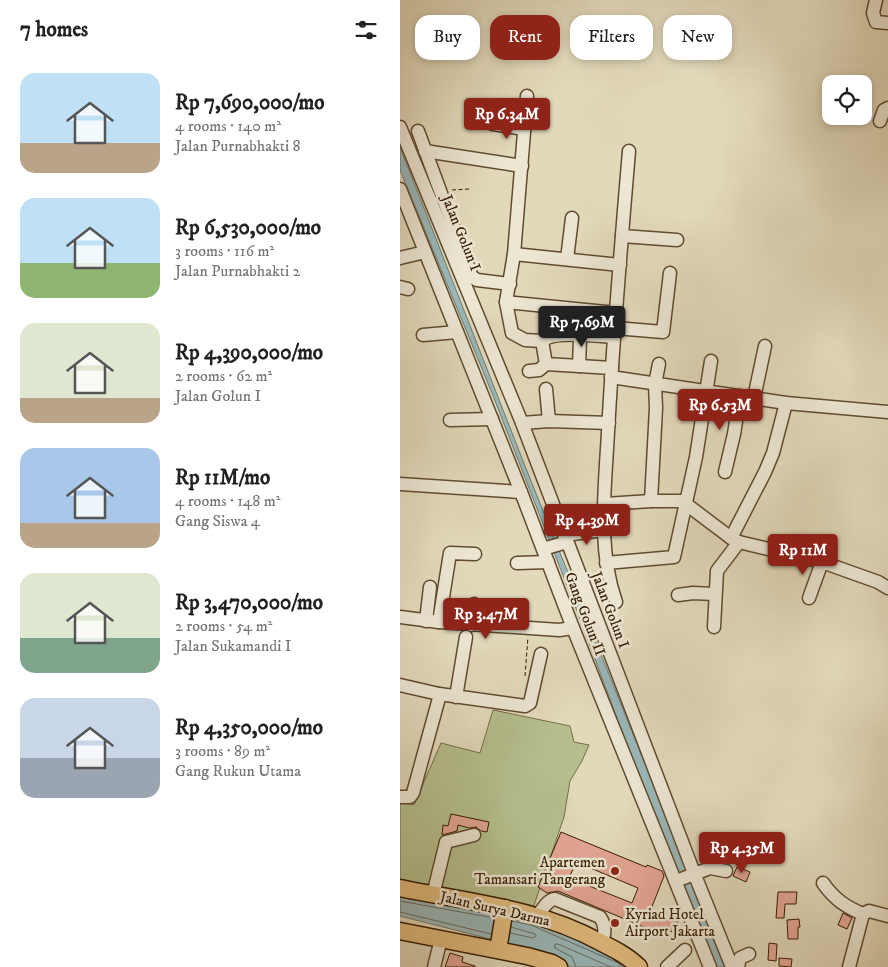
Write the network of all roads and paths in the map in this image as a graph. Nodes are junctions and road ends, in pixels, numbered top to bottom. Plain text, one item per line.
1 (876, 0) edge
2 (888, 23) edge
3 (527, 96) dead end
4 (888, 108) edge
5 (880, 121) dead end
6 (493, 124) dead end
7 (400, 127) edge
8 (524, 129) junction
9 (418, 131) dead end
10 (425, 151) junction
11 (629, 151) dead end
12 (522, 166) junction
13 (400, 189) edge
14 (469, 189) dead end
15 (439, 190) junction
16 (572, 218) dead end
17 (622, 236) junction
18 (677, 240) dead end
19 (425, 252) junction
20 (514, 254) junction
21 (400, 258) edge
22 (568, 260) junction
23 (620, 265) junction
24 (670, 273) dead end
25 (510, 284) junction
26 (506, 302) junction
27 (581, 310) junction
28 (616, 313) junction
29 (456, 332) junction
30 (615, 333) junction
31 (581, 334) junction
32 (423, 335) dead end
33 (542, 341) junction
34 (764, 346) dead end
35 (711, 361) dead end
36 (546, 364) junction
37 (659, 364) dead end
38 (579, 366) junction
39 (529, 371) dead end
40 (612, 372) junction
41 (655, 384) junction
42 (546, 389) dead end
43 (707, 392) junction
44 (740, 396) junction
45 (754, 398) junction
46 (786, 403) junction
47 (888, 412) edge
48 (492, 419) junction
49 (450, 420) dead end
50 (549, 421) junction
51 (522, 423) junction
52 (609, 424) junction
53 (725, 472) dead end
54 (400, 484) edge
55 (521, 492) junction
56 (651, 500) junction
57 (604, 504) junction
58 (686, 504) junction
59 (604, 530) junction
60 (735, 540) junction
61 (556, 544) junction
62 (475, 554) dead end
63 (517, 562) dead end
64 (548, 562) junction
65 (822, 562) junction
66 (606, 563) junction
67 (430, 587) dead end
68 (888, 588) edge
69 (714, 594) junction
70 (678, 595) dead end
71 (809, 598) dead end
72 (616, 602) dead end
73 (474, 604) dead end
74 (400, 617) edge
75 (426, 621) junction
76 (440, 622) junction
77 (471, 625) junction
78 (714, 627) dead end
79 (529, 628) junction
80 (572, 628) junction
81 (466, 638) dead end
82 (541, 654) dead end
83 (524, 681) dead end
84 (400, 685) edge
85 (439, 694) junction
86 (456, 696) junction
87 (400, 797) edge
88 (474, 835) dead end
89 (726, 871) dead end
90 (693, 874) junction
91 (677, 880) junction
92 (823, 883) dead end
93 (400, 888) edge
94 (434, 895) junction
95 (505, 910) junction
96 (864, 914) junction
97 (888, 916) edge
98 (400, 931) edge
99 (442, 939) junction
100 (499, 943) junction
101 (478, 947) junction
102 (685, 950) dead end
103 (749, 954) dead end
104 (522, 959) edge
105 (434, 967) edge
106 (559, 967) edge
107 (639, 967) edge
108 (667, 967) edge
109 (710, 967) edge
110 (732, 967) edge
111 (738, 967) edge
112 (849, 967) edge

1 - 2 street
3 - 8 street
4 - 5 street
6 - 8 street
7 - 51 street, Jalan Golun I
8 - 12 street
9 - 10 street
10 - 12 street
10 - 15 street
11 - 17 street
12 - 20 street
13 - 19 street, Gang Golun II
14 - 15 path
15 - 25 street
16 - 22 street
17 - 18 street
17 - 23 street
19 - 21 street
19 - 29 street, Gang Golun II
20 - 22 street
20 - 25 street
22 - 23 street
23 - 28 street
24 - 30 street
25 - 26 street
26 - 27 street
26 - 33 street
27 - 28 street
27 - 31 street
28 - 30 street
29 - 32 street
29 - 48 street, Gang Golun II
30 - 31 street
30 - 40 street
31 - 33 street
31 - 38 street
33 - 36 street
34 - 45 street
35 - 43 street
36 - 38 street
36 - 39 street
37 - 41 street
38 - 40 street
40 - 41 street
40 - 52 street
41 - 43 street
41 - 56 street
42 - 50 street
43 - 44 street
43 - 58 street
44 - 45 street
44 - 53 street
45 - 46 street
46 - 47 street
46 - 60 street
48 - 49 street
48 - 55 street, Gang Golun II
50 - 51 street
50 - 52 street
51 - 61 street, Jalan Golun I
52 - 57 street
54 - 55 street
55 - 61 street, Gang Golun II
56 - 57 street
56 - 58 street
57 - 59 street
58 - 60 street
58 - 66 street
59 - 61 street
59 - 66 street
60 - 65 street
60 - 69 street
61 - 64 street, Gang Golun II
61 - 90 street, Jalan Golun I
62 - 76 street
63 - 64 street
64 - 80 street, Gang Golun II
65 - 68 street
65 - 71 street
66 - 72 street
67 - 75 street
69 - 70 street
69 - 78 street
73 - 77 street
74 - 75 street
75 - 76 street
76 - 77 street
77 - 79 street
79 - 80 street
79 - 83 path
80 - 91 street, Gang Golun II
81 - 86 street
82 - 86 street
84 - 85 street
85 - 86 street
85 - 87 street
88 - 94 street
89 - 90 street
90 - 91 street
90 - 110 street, Jalan Golun I
91 - 109 street, Gang Golun II
92 - 96 street
93 - 94 main road, Jalan Surya Darma
94 - 95 main road, Jalan Surya Darma
95 - 100 main road
95 - 107 main road, Jalan Surya Darma
96 - 97 street
96 - 112 street
98 - 99 main road
99 - 101 main road
99 - 105 street
100 - 101 main road
100 - 104 main road
101 - 104 main road
102 - 108 street
103 - 111 street
104 - 106 main road

